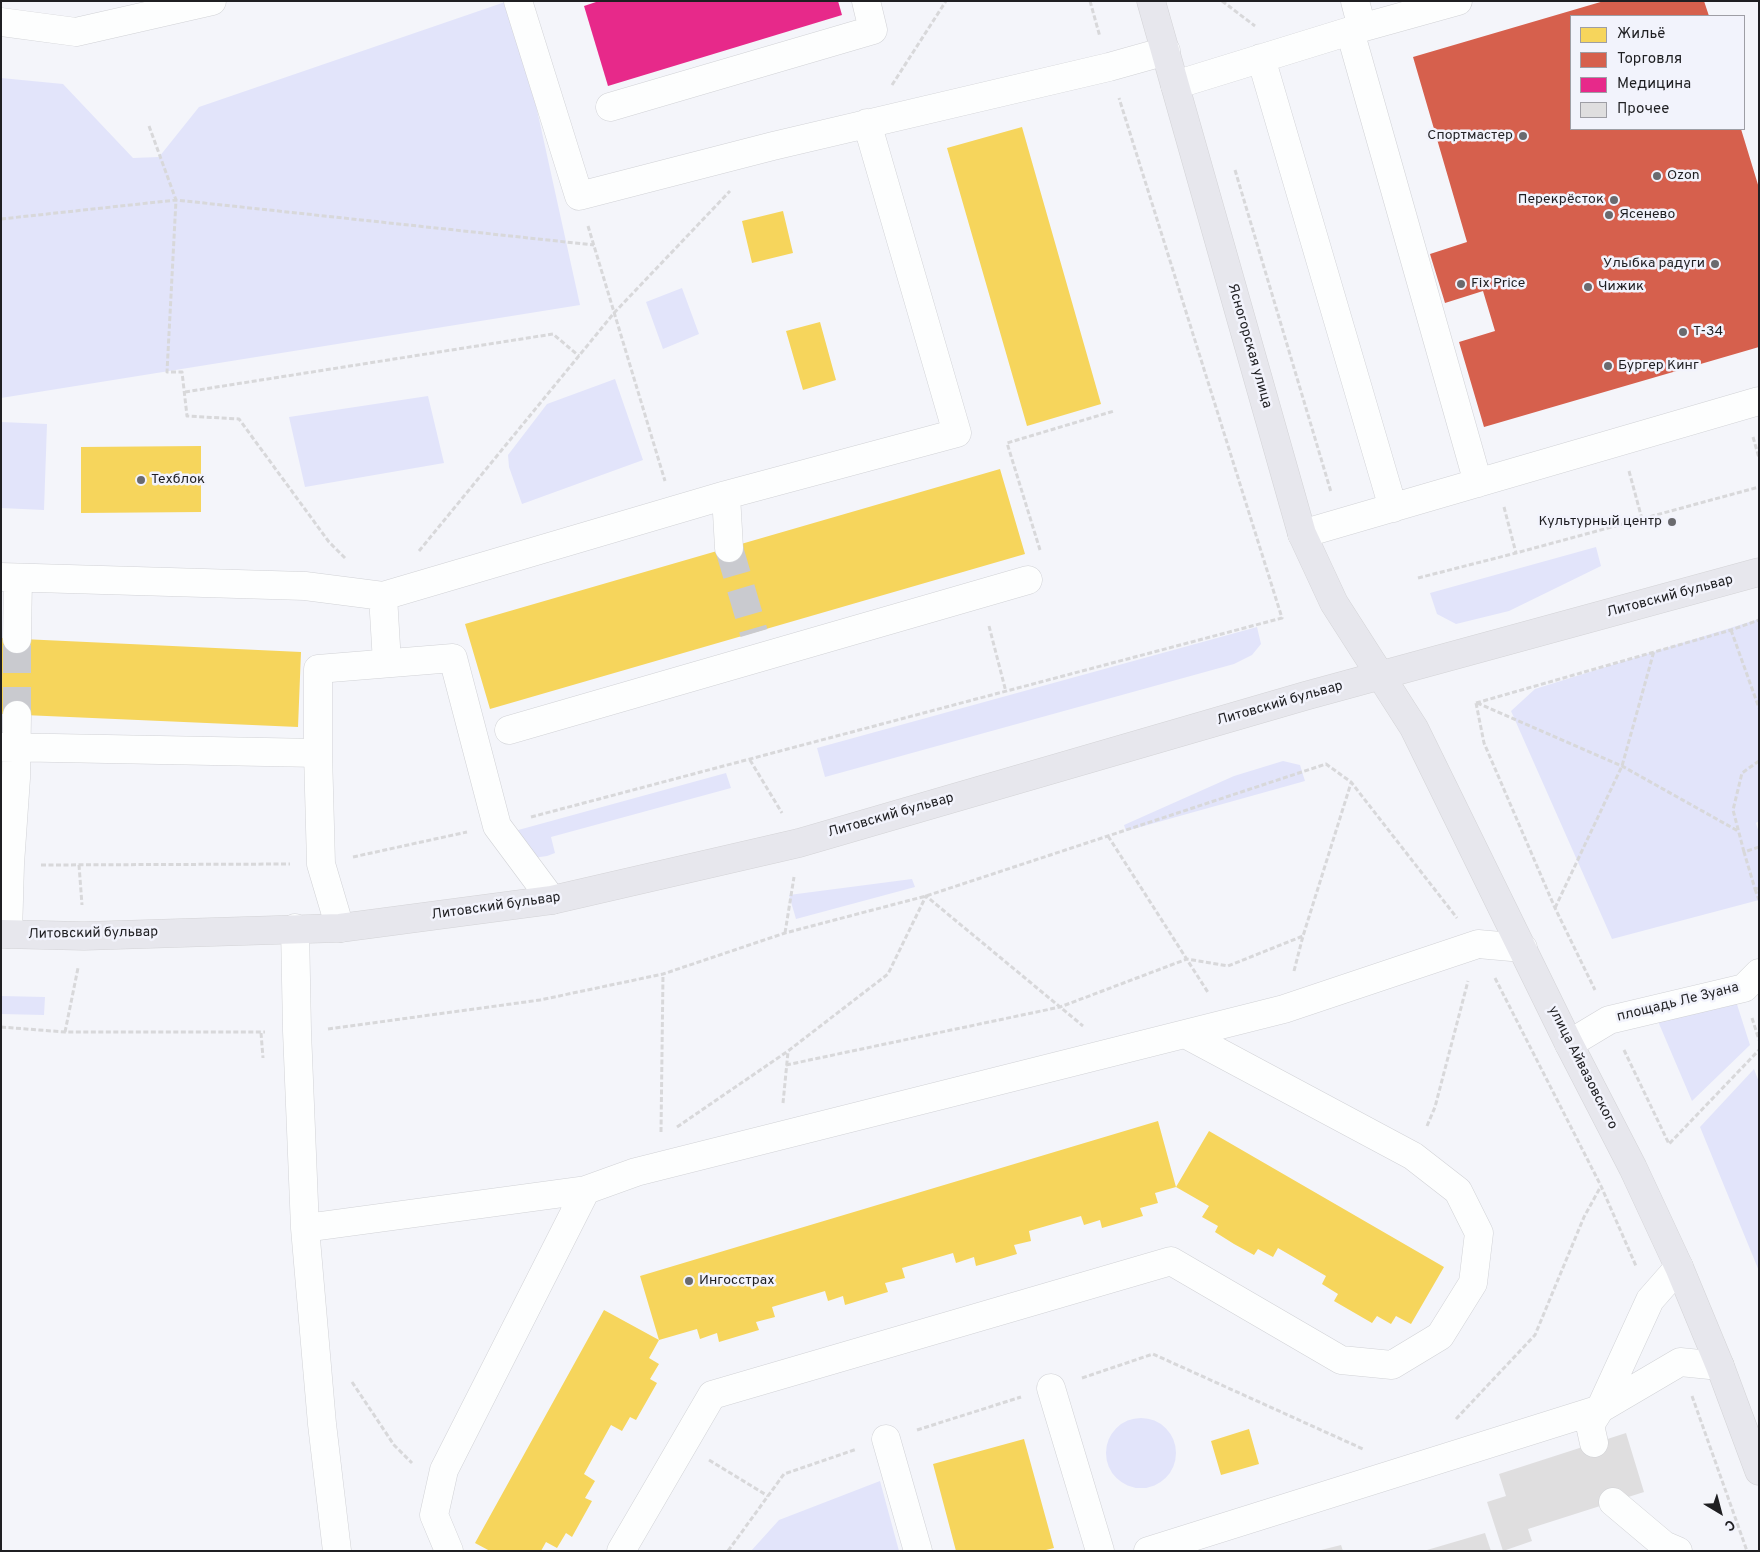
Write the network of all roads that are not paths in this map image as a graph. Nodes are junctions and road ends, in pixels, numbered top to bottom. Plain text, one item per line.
1 (212, 1) edge
2 (518, 1) edge
3 (866, 1) edge
4 (1152, 1) edge
5 (1355, 1) edge
6 (1458, 1) edge
7 (1, 22) edge
8 (1356, 29) junction
9 (1166, 51) junction
10 (1261, 58) junction
11 (1175, 85) junction
12 (610, 108) dead end
13 (867, 123) junction
14 (1759, 401) edge
15 (1487, 480) junction
16 (726, 495) junction
17 (1393, 508) junction
18 (1302, 534) junction
19 (729, 548) tunnel mouth
20 (1759, 572) edge
21 (10, 577) edge
22 (1028, 580) road end
23 (383, 596) junction
24 (17, 639) tunnel mouth
25 (387, 663) junction
26 (1381, 675) junction
27 (17, 715) tunnel mouth
28 (509, 730) dead end
29 (9, 748) edge
30 (318, 753) junction
31 (552, 900) junction
32 (295, 928) junction
33 (340, 928) junction
34 (5, 934) edge
35 (1523, 948) junction
36 (1759, 973) edge
37 (1185, 1034) junction
38 (1569, 1044) junction
39 (586, 1190) junction
40 (305, 1228) junction
41 (1679, 1267) junction
42 (1720, 1366) junction
43 (1052, 1388) road end
44 (1600, 1409) junction
45 (886, 1439) road end
46 (1594, 1444) dead end
47 (1759, 1471) edge
48 (1613, 1502) dead end
49 (337, 1551) edge
50 (449, 1551) edge
51 (621, 1551) edge
52 (918, 1551) edge
53 (1100, 1551) edge
54 (1148, 1551) edge
55 (1678, 1551) edge

1 - 7 lane
2 - 13 lane
3 - 12 lane
4 - 9 main road, Ясногорская улица
5 - 8 lane
6 - 8 lane
8 - 10 lane
8 - 15 lane
9 - 11 main road, Ясногорская улица
9 - 13 lane
10 - 11 lane
10 - 17 lane
11 - 18 main road, Ясногорская улица
13 - 16 lane
14 - 15 lane
15 - 17 lane
16 - 19 lane
16 - 23 lane
17 - 18 lane
18 - 26 main road, Ясногорская улица
20 - 26 main road, Литовский бульвар
21 - 23 lane
21 - 24 lane
22 - 28 lane
23 - 25 lane
25 - 30 lane
25 - 31 lane
26 - 31 main road, Литовский бульвар
26 - 35 main road, улица Айвазовского
27 - 29 lane
29 - 30 lane
29 - 34 lane
30 - 33 lane
31 - 33 main road, Литовский бульвар
32 - 33 main road, Литовский бульвар
32 - 34 main road, Литовский бульвар
32 - 40 lane
35 - 37 lane
35 - 38 main road, улица Айвазовского
36 - 38 lane, площадь Ле Зуана
37 - 39 lane
37 - 51 lane
38 - 41 main road, улица Айвазовского
39 - 40 lane
39 - 50 lane
40 - 49 lane
41 - 42 main road, улица Айвазовского
41 - 44 lane
42 - 44 lane
42 - 47 main road, улица Айвазовского
43 - 53 lane
44 - 46 lane
44 - 54 lane
45 - 52 lane
48 - 55 lane

